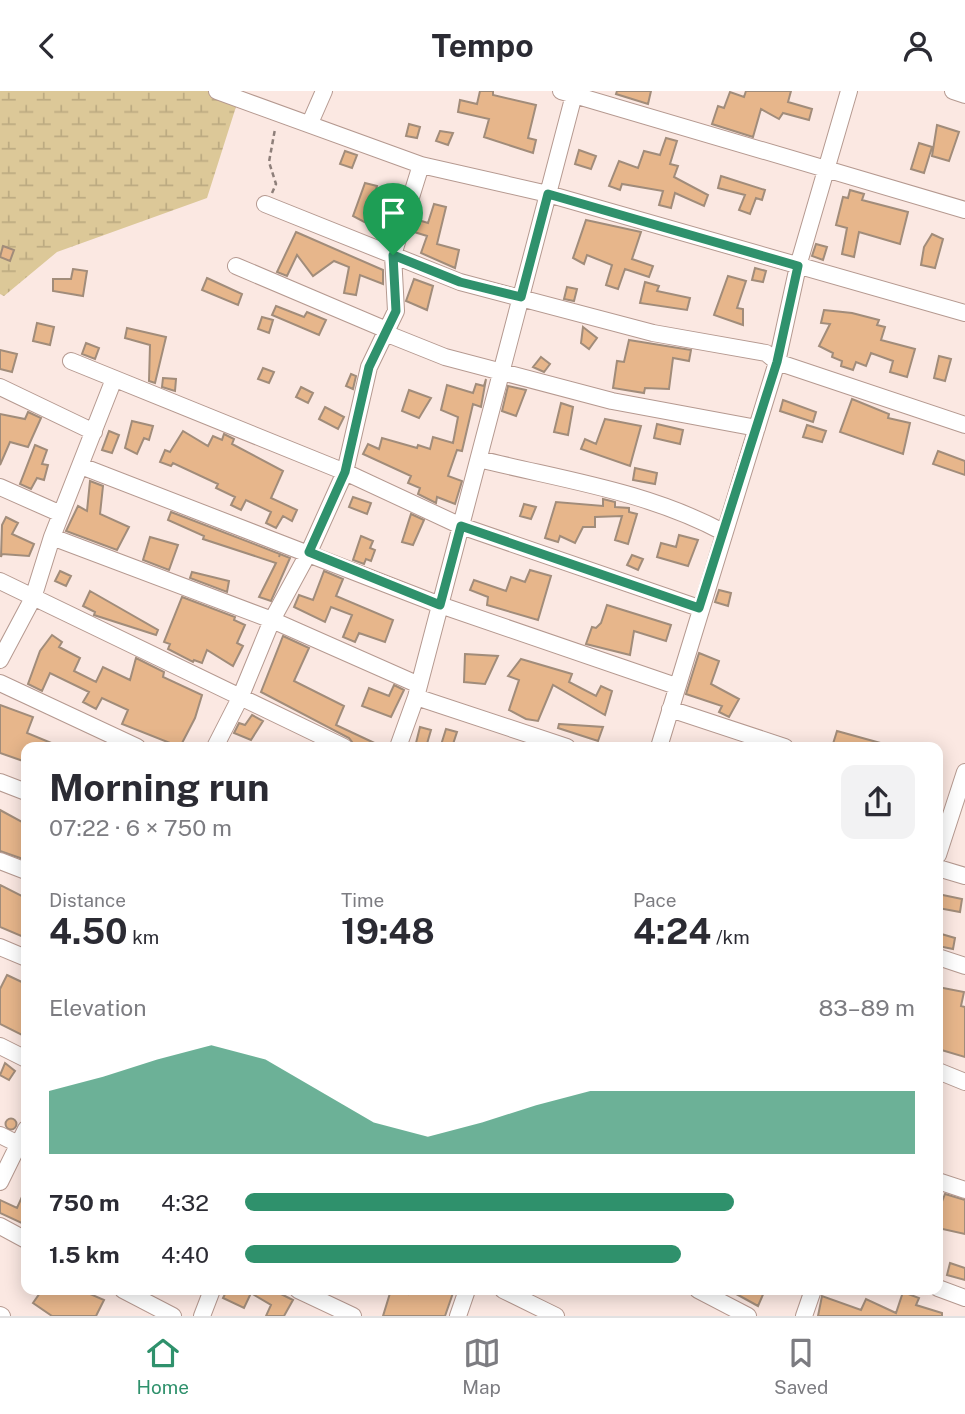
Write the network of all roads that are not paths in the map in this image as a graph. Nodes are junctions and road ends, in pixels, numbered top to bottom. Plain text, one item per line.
1 (217, 91) edge
2 (324, 91) edge
3 (849, 91) edge
4 (953, 91) edge
5 (570, 92) edge
6 (965, 95) edge
7 (310, 124) junction
8 (421, 165) junction
9 (826, 170) junction
10 (548, 194) junction
11 (265, 204) road end
12 (965, 210) edge
13 (393, 255) junction
14 (236, 266) dead end
15 (798, 266) junction
16 (521, 297) junction
17 (965, 313) edge
18 (387, 332) junction
19 (71, 361) dead end
20 (777, 362) junction
21 (501, 371) junction
22 (114, 379) junction
23 (0, 387) edge
24 (965, 425) edge
25 (757, 428) junction
26 (94, 432) junction
27 (479, 459) junction
28 (81, 466) junction
29 (345, 472) junction
30 (0, 487) edge
31 (61, 514) junction
32 (461, 526) junction
33 (723, 532) junction
34 (52, 537) junction
35 (309, 552) junction
36 (0, 581) edge
37 (33, 598) junction
38 (440, 605) junction
39 (699, 608) junction
40 (272, 620) junction
41 (0, 660) edge
42 (0, 683) edge
43 (676, 687) junction
44 (417, 691) junction
45 (240, 698) junction
46 (670, 709) junction
47 (126, 742) edge
48 (218, 742) edge
49 (333, 742) edge
50 (400, 742) edge
51 (554, 742) edge
52 (660, 742) edge
53 (770, 742) edge
54 (965, 772) edge
55 (0, 782) edge
56 (21, 790) edge
57 (943, 803) edge
58 (954, 807) junction
59 (943, 840) edge
60 (0, 860) edge
61 (21, 869) edge
62 (943, 869) edge
63 (965, 876) edge
64 (0, 947) edge
65 (21, 956) edge
66 (943, 959) edge
67 (965, 966) edge
68 (0, 1046) edge
69 (21, 1056) edge
70 (943, 1073) edge
71 (965, 1081) edge
72 (0, 1135) edge
73 (21, 1139) edge
74 (21, 1145) edge
75 (0, 1182) edge
76 (943, 1183) edge
77 (965, 1190) edge
78 (0, 1227) edge
79 (21, 1238) edge
80 (943, 1291) edge
81 (132, 1295) edge
82 (210, 1295) edge
83 (309, 1295) edge
84 (465, 1295) edge
85 (513, 1295) edge
86 (708, 1295) edge
87 (811, 1295) edge
88 (965, 1298) edge
89 (173, 1316) edge
90 (202, 1316) edge
91 (353, 1316) edge
92 (458, 1316) edge
93 (556, 1316) edge
94 (748, 1316) edge
95 (804, 1316) edge

1 - 7 street
2 - 7 street
3 - 9 street
4 - 6 street
5 - 9 street
5 - 10 street
7 - 8 street
8 - 10 street
8 - 13 street
9 - 12 street
9 - 15 street
10 - 15 street
10 - 16 street
11 - 13 street
13 - 16 street
13 - 18 street
14 - 18 street
15 - 17 street
15 - 20 street
16 - 20 street
16 - 21 street
18 - 21 street
18 - 29 street
19 - 22 street
20 - 24 street
20 - 25 street
21 - 25 street
21 - 27 street
22 - 26 street
22 - 29 street
23 - 26 street
25 - 33 street
26 - 28 street
27 - 32 street
27 - 33 street
28 - 31 street
28 - 35 street
29 - 32 street
29 - 35 street
30 - 31 street
31 - 34 street
32 - 38 street
32 - 39 street
33 - 39 street
34 - 37 street
34 - 40 street
35 - 38 street
35 - 40 street
36 - 37 street
37 - 41 street
37 - 45 street
38 - 43 street
38 - 44 street
39 - 43 street
40 - 44 street
40 - 45 street
42 - 47 street
43 - 46 street
44 - 50 street
44 - 51 street
45 - 48 street
45 - 49 street
46 - 52 street
46 - 53 street
54 - 58 street
55 - 56 street
57 - 58 street
58 - 59 street
60 - 61 street
62 - 63 street
64 - 65 street
66 - 67 street
68 - 69 street
70 - 71 street
72 - 73 street
74 - 75 street
76 - 77 street
78 - 79 street
80 - 88 street
81 - 89 street
82 - 90 street
83 - 91 street
84 - 92 street
85 - 93 street
86 - 94 street
87 - 95 street

